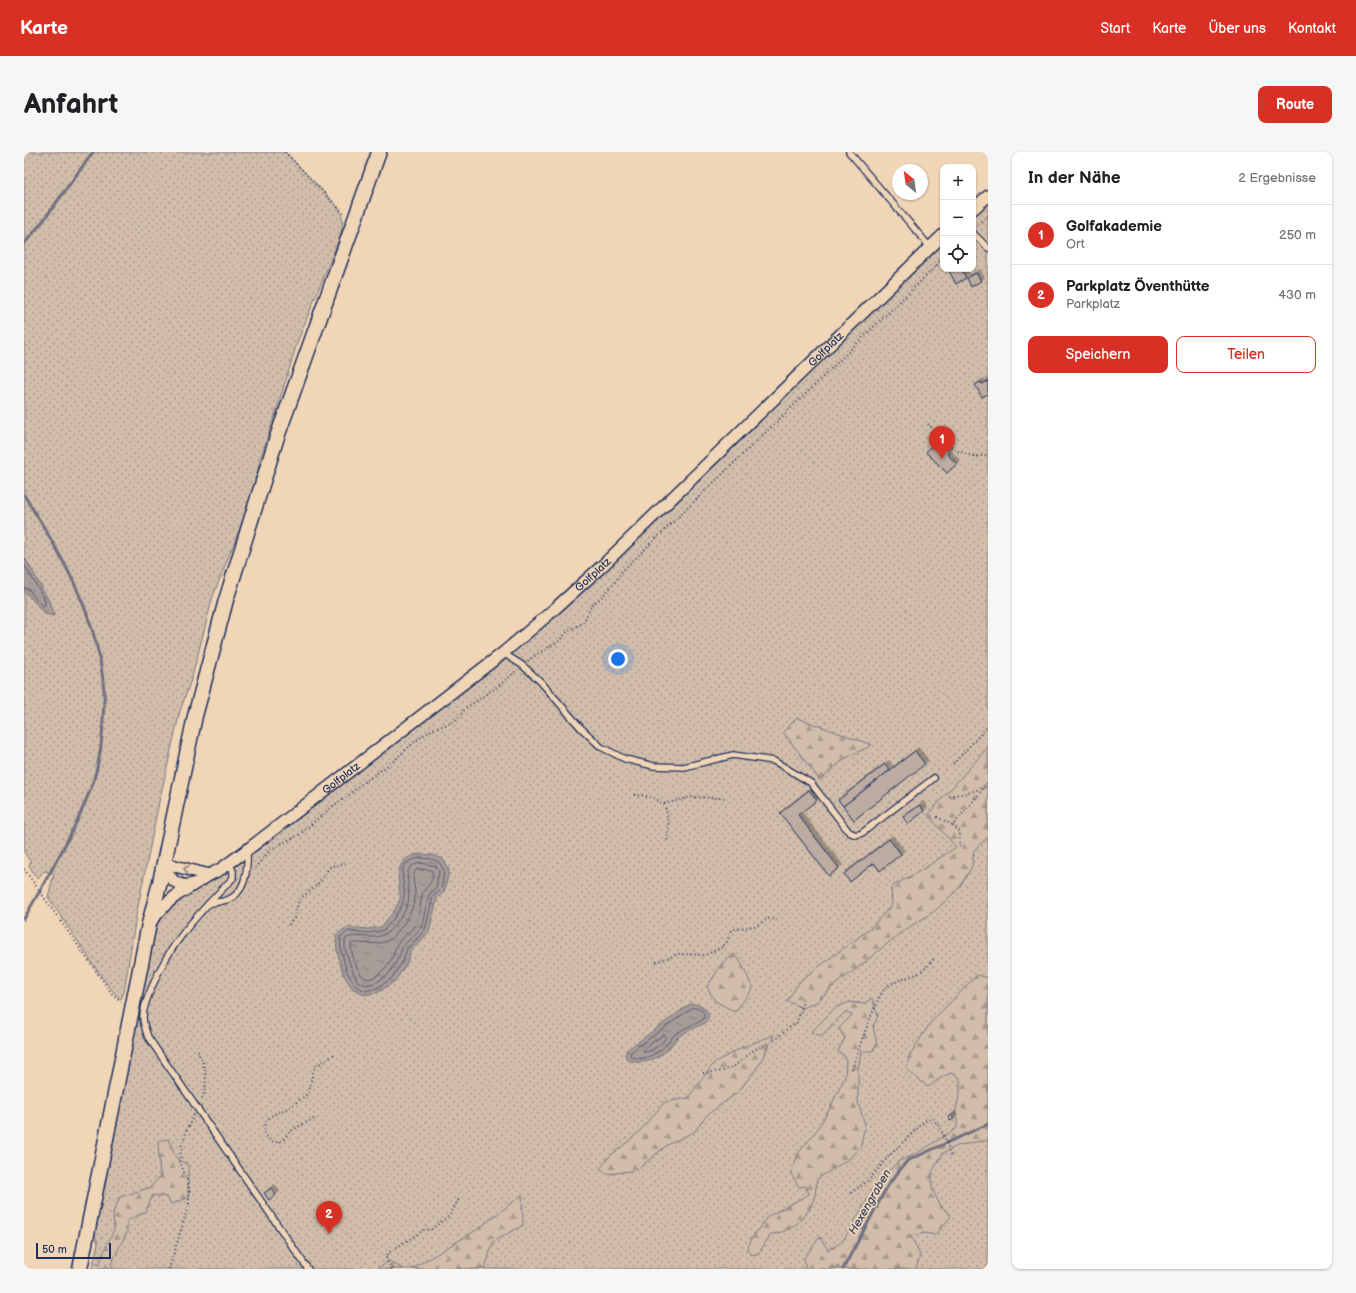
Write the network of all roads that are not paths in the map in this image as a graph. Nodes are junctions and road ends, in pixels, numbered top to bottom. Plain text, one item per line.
1 (379, 152) edge
2 (848, 152) edge
3 (988, 196) edge
4 (976, 206) edge
5 (942, 236) edge
6 (976, 236) edge
7 (930, 247) junction
8 (988, 248) edge
9 (502, 653) junction
10 (934, 778) dead end
11 (247, 850) junction
12 (164, 863) junction
13 (229, 863) junction
14 (209, 875) junction
15 (196, 882) junction
16 (208, 904) junction
17 (149, 924) junction
18 (80, 1269) edge
19 (308, 1269) edge

1 - 12 street
2 - 7 lane
3 - 4 street
5 - 7 street, Golfplatz
6 - 8 lane
7 - 9 street, Golfplatz
9 - 10 lane
9 - 11 street, Golfplatz
11 - 13 street, Golfplatz
11 - 16 lane
14 -> 12 street
12 - 15 street
12 - 17 street
13 - 14 street, Golfplatz
13 - 16 lane
14 - 15 street, Golfplatz
15 - 17 street, Golfplatz
16 - 19 lane
17 - 18 street

